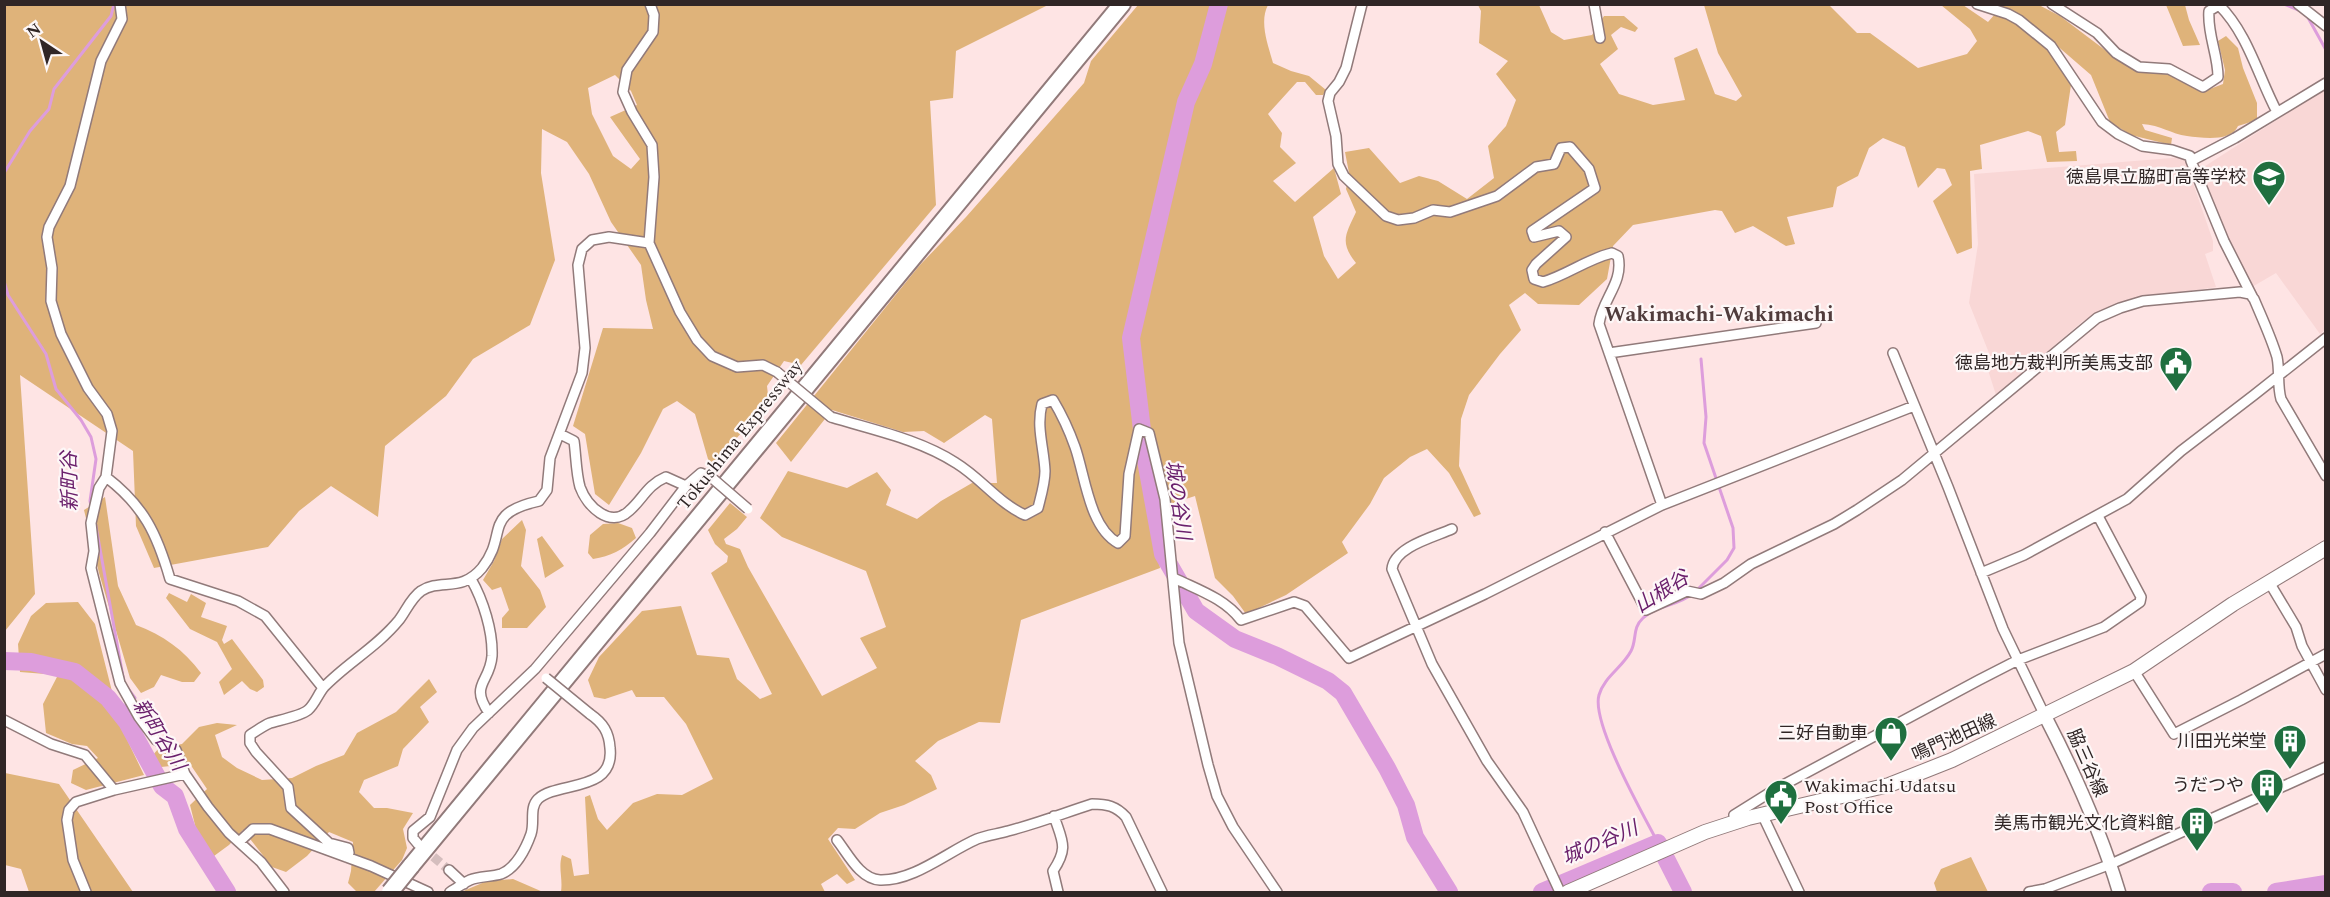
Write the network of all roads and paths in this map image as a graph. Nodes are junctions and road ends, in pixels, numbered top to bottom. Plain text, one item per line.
1 (120, 4) edge
2 (650, 4) edge
3 (1122, 4) edge
4 (1362, 4) edge
5 (1594, 4) edge
6 (1977, 4) edge
7 (2052, 4) edge
8 (2298, 4) edge
9 (2325, 26) edge
10 (1600, 38) dead end
11 (2325, 82) edge
12 (2277, 112) junction
13 (2191, 161) junction
14 (649, 243) junction
15 (2254, 299) junction
16 (1816, 323) dead end
17 (2325, 338) edge
18 (1609, 353) junction
19 (1893, 353) dead end
20 (2280, 375) junction
21 (1914, 406) junction
22 (560, 434) junction
23 (1934, 454) junction
24 (2325, 476) edge
25 (106, 477) junction
26 (686, 486) junction
27 (1662, 505) junction
28 (748, 509) dead end
29 (2097, 516) junction
30 (1452, 529) dead end
31 (1605, 532) junction
32 (2325, 548) edge
33 (1981, 573) junction
34 (1174, 578) junction
35 (471, 579) junction
36 (2269, 582) junction
37 (1416, 626) junction
38 (2325, 654) edge
39 (2018, 660) junction
40 (2309, 662) junction
41 (535, 669) junction
42 (2134, 671) junction
43 (323, 688) junction
44 (2325, 690) edge
45 (489, 713) junction
46 (2045, 716) junction
47 (4, 720) edge
48 (2325, 767) edge
49 (185, 774) junction
50 (114, 790) junction
51 (1762, 814) junction
52 (1054, 816) junction
53 (1737, 821) junction
54 (837, 840) dead end
55 (239, 842) junction
56 (418, 844) dead end
57 (346, 857) junction
58 (2110, 864) junction
59 (449, 870) tunnel mouth
60 (464, 884) junction
61 (86, 892) edge
62 (284, 892) edge
63 (390, 892) edge
64 (428, 892) edge
65 (450, 892) edge
66 (1058, 892) edge
67 (1162, 892) edge
68 (1277, 892) edge
69 (1560, 892) edge
70 (1568, 892) edge
71 (1799, 892) edge
72 (2029, 892) edge
73 (2119, 892) edge

1 - 25 street
2 - 14 street
3 - 63 highway, Tokushima Expressway, bridge
4 - 18 street
5 - 10 street
6 - 13 street
7 - 12 street
8 - 9 street
11 - 12 street
12 - 13 street
13 - 15 street
14 - 22 street
14 - 34 street, bridge
15 - 20 street
15 - 23 street
16 - 18 street
17 - 20 street
18 - 27 street
19 - 21 street
20 - 24 street
20 - 29 street
21 - 23 street
21 - 27 street
22 - 26 street
22 - 35 street
23 - 31 street
23 - 33 street
25 - 43 street
25 - 49 street
26 - 28 street, bridge
26 - 41 street
27 - 31 street
29 - 33 street
29 - 39 street
30 - 37 street
31 - 37 street
32 - 36 main road, 鳴門池田線
33 - 39 street
34 - 37 street
34 - 68 street
35 - 43 street
35 - 45 street
36 - 40 street
36 - 42 main road, 鳴門池田線
37 - 69 street
38 - 40 street
39 - 46 street
39 - 53 street
40 - 42 street
40 - 44 street
41 - 45 street
41 - 60 street, bridge
42 - 46 main road, 鳴門池田線
43 - 57 street
45 - 56 street
46 - 51 main road, 鳴門池田線
46 - 58 main road, 脇三谷線
47 - 50 street
48 - 58 street
49 - 50 street
49 - 55 street
50 - 61 street
51 - 53 main road, 鳴門池田線
51 - 71 street
52 - 54 street
52 - 66 street
52 - 67 street
53 - 70 main road, 鳴門池田線
55 - 57 street
55 - 62 street
57 - 64 street
58 - 72 street
58 - 73 main road, 脇三谷線
59 - 60 street
60 - 65 street

